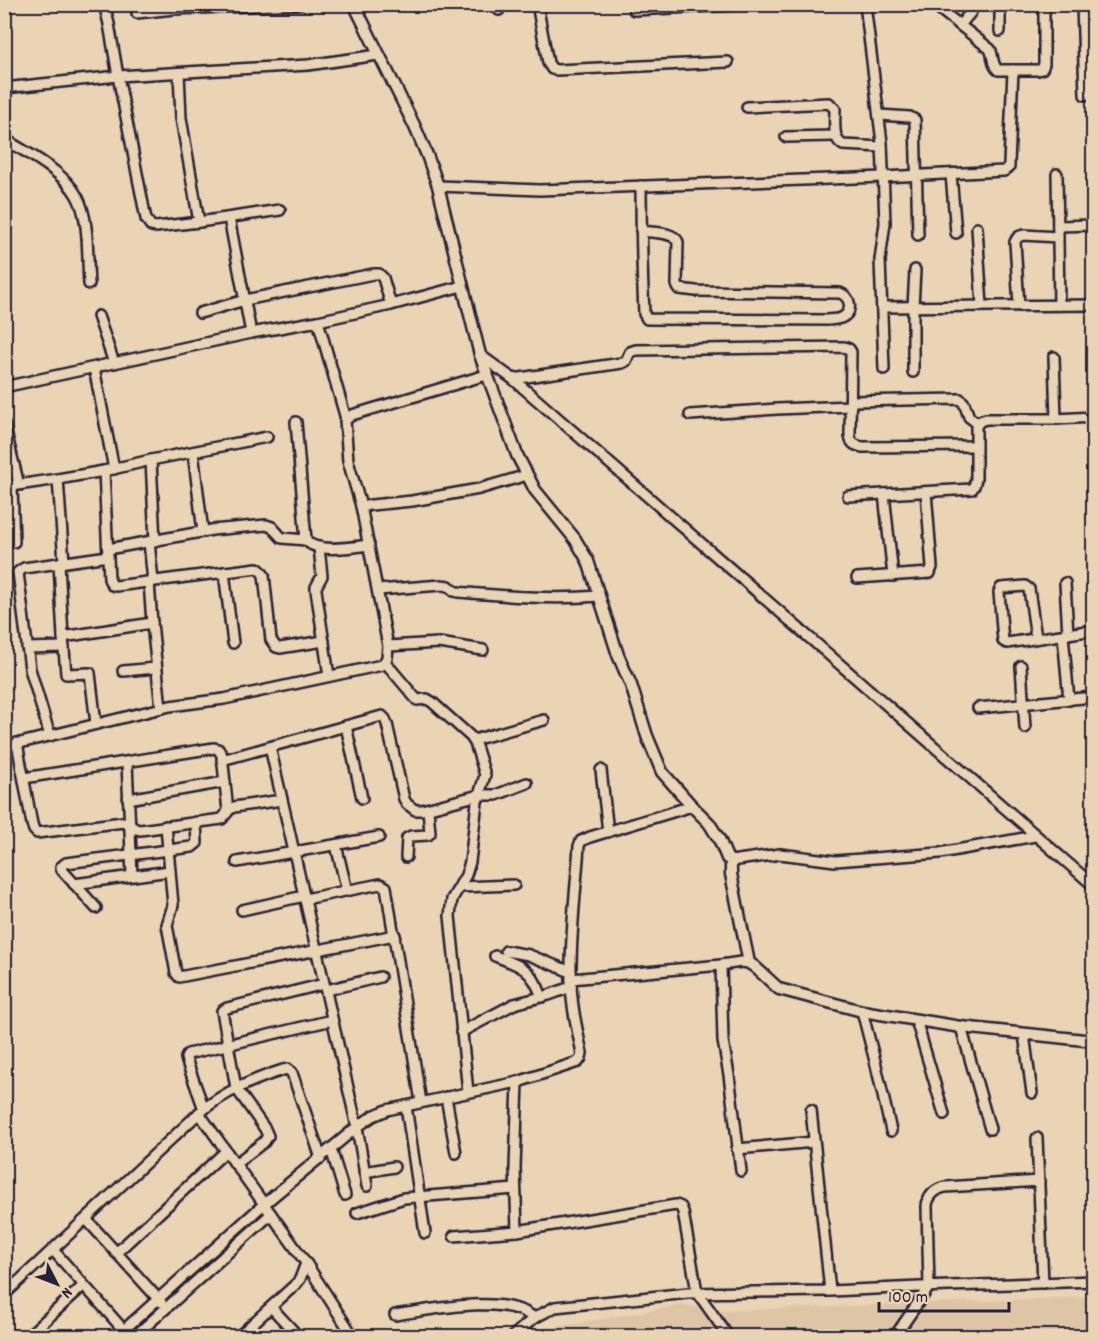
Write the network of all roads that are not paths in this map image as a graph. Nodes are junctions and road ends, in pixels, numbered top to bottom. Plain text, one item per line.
1 (104, 4) edge
2 (299, 4) edge
3 (354, 4) edge
4 (537, 4) edge
5 (754, 4) edge
6 (865, 4) edge
7 (933, 4) edge
8 (973, 4) edge
9 (1000, 4) edge
10 (1044, 4) edge
11 (1082, 4) edge
12 (634, 10) dead end
13 (137, 14) dead end
14 (960, 25) junction
15 (1000, 31) dead end
16 (378, 55) junction
17 (728, 62) dead end
18 (1012, 70) junction
19 (179, 73) junction
20 (118, 76) junction
21 (4, 88) edge
22 (1085, 95) dead end
23 (747, 107) dead end
24 (879, 115) junction
25 (835, 136) junction
26 (786, 137) dead end
27 (4, 139) edge
28 (882, 147) junction
29 (951, 174) junction
30 (1057, 174) dead end
31 (917, 176) junction
32 (883, 177) junction
33 (438, 186) junction
34 (641, 186) junction
35 (280, 210) dead end
36 (230, 218) junction
37 (199, 222) junction
38 (1094, 225) edge
39 (1058, 226) junction
40 (977, 228) dead end
41 (641, 231) junction
42 (956, 233) dead end
43 (918, 235) dead end
44 (1058, 237) junction
45 (915, 270) dead end
46 (89, 284) dead end
47 (462, 286) junction
48 (245, 300) junction
49 (1094, 304) edge
50 (391, 305) junction
51 (1059, 305) junction
52 (982, 306) junction
53 (1018, 306) junction
54 (882, 307) junction
55 (913, 307) junction
56 (200, 313) dead end
57 (98, 316) dead end
58 (318, 321) junction
59 (251, 333) junction
60 (480, 355) junction
61 (1054, 357) dead end
62 (114, 363) junction
63 (94, 368) junction
64 (884, 369) dead end
65 (913, 372) dead end
66 (486, 375) junction
67 (513, 379) junction
68 (4, 387) edge
69 (851, 404) junction
70 (690, 415) dead end
71 (1094, 417) edge
72 (346, 419) junction
73 (1056, 419) junction
74 (296, 422) dead end
75 (977, 423) junction
76 (4, 424) edge
77 (267, 437) dead end
78 (975, 446) junction
79 (8, 452) edge
80 (193, 452) junction
81 (151, 460) junction
82 (114, 468) junction
83 (104, 471) junction
84 (527, 475) junction
85 (58, 479) junction
86 (12, 486) edge
87 (926, 492) junction
88 (884, 494) junction
89 (848, 496) dead end
90 (361, 506) junction
91 (203, 532) junction
92 (306, 540) junction
93 (152, 541) junction
94 (14, 542) dead end
95 (369, 545) junction
96 (319, 547) junction
97 (108, 553) junction
98 (62, 563) junction
99 (224, 572) junction
100 (893, 576) junction
101 (857, 578) dead end
102 (151, 582) junction
103 (1065, 584) dead end
104 (378, 590) junction
105 (599, 596) junction
106 (152, 623) junction
107 (1094, 630) edge
108 (1066, 634) junction
109 (1036, 638) junction
110 (324, 641) junction
111 (63, 642) junction
112 (233, 643) dead end
113 (388, 646) junction
114 (27, 648) junction
115 (483, 650) dead end
116 (385, 662) junction
117 (1021, 666) dead end
118 (156, 668) junction
119 (123, 671) dead end
120 (329, 676) junction
121 (1094, 697) edge
122 (1069, 700) junction
123 (1022, 704) junction
124 (161, 708) junction
125 (978, 708) dead end
126 (544, 720) dead end
127 (96, 724) junction
128 (346, 726) junction
129 (1025, 729) dead end
130 (50, 736) junction
131 (474, 740) junction
132 (17, 743) junction
133 (4, 747) edge
134 (270, 747) junction
135 (222, 760) junction
136 (127, 763) junction
137 (601, 770) dead end
138 (24, 778) junction
139 (225, 782) junction
140 (527, 783) dead end
141 (479, 795) junction
142 (362, 798) dead end
143 (129, 799) junction
144 (282, 800) junction
145 (692, 807) junction
146 (428, 809) junction
147 (228, 811) junction
148 (196, 822) junction
149 (129, 825) junction
150 (166, 826) junction
151 (608, 832) junction
152 (1035, 836) junction
153 (379, 837) dead end
154 (336, 845) junction
155 (168, 850) junction
156 (294, 852) junction
157 (132, 855) junction
158 (406, 857) dead end
159 (731, 861) junction
160 (237, 862) dead end
161 (170, 871) junction
162 (132, 876) junction
163 (74, 884) junction
164 (514, 885) dead end
165 (1094, 886) edge
166 (460, 887) junction
167 (347, 891) junction
168 (304, 898) junction
169 (96, 908) dead end
170 (242, 910) dead end
171 (395, 935) junction
172 (317, 951) junction
173 (506, 951) dead end
174 (495, 956) dead end
175 (749, 963) junction
176 (722, 965) junction
177 (380, 977) dead end
178 (571, 980) junction
179 (325, 987) junction
180 (548, 995) junction
181 (862, 1011) junction
182 (332, 1020) junction
183 (916, 1020) junction
184 (961, 1027) junction
185 (461, 1032) junction
186 (1024, 1034) junction
187 (1094, 1041) edge
188 (227, 1044) junction
189 (518, 1082) junction
190 (236, 1089) junction
191 (468, 1092) junction
192 (1032, 1093) dead end
193 (446, 1097) junction
194 (421, 1102) junction
195 (406, 1106) junction
196 (811, 1110) dead end
197 (202, 1111) junction
198 (944, 1114) dead end
199 (357, 1127) junction
200 (990, 1129) dead end
201 (891, 1131) dead end
202 (1037, 1138) dead end
203 (814, 1142) junction
204 (332, 1149) junction
205 (737, 1149) junction
206 (226, 1152) junction
207 (456, 1154) dead end
208 (321, 1158) junction
209 (235, 1164) junction
210 (394, 1167) dead end
211 (741, 1171) dead end
212 (364, 1172) junction
213 (1039, 1180) junction
214 (367, 1186) dead end
215 (515, 1190) junction
216 (345, 1195) dead end
217 (420, 1196) junction
218 (264, 1204) junction
219 (357, 1213) dead end
220 (271, 1214) junction
221 (86, 1219) junction
222 (517, 1232) junction
223 (425, 1233) dead end
224 (454, 1236) dead end
225 (53, 1250) junction
226 (116, 1253) junction
227 (306, 1263) junction
228 (1094, 1281) edge
229 (1043, 1283) junction
230 (83, 1286) junction
231 (929, 1287) junction
232 (830, 1291) junction
233 (697, 1292) junction
234 (4, 1295) edge
235 (158, 1299) junction
236 (271, 1307) junction
237 (166, 1308) junction
238 (394, 1315) dead end
239 (534, 1318) junction
240 (124, 1334) edge
241 (28, 1336) edge
242 (135, 1336) edge
243 (239, 1336) edge
244 (298, 1336) edge
245 (353, 1336) edge
246 (513, 1336) edge
247 (728, 1336) edge
248 (895, 1336) edge

1 - 20 street
2 - 13 street
3 - 16 street
4 - 17 street
5 - 12 street
6 - 24 street
7 - 14 street
8 - 14 street
9 - 15 street
10 - 18 street
11 - 22 street
14 - 18 street
16 - 19 street
16 - 33 street
18 - 29 street
19 - 20 street
19 - 37 street
20 - 21 street
20 - 37 street
23 - 25 street
24 - 28 street
24 - 31 street
25 - 26 street
25 - 28 street
27 - 46 street
28 - 32 street
29 - 31 street
29 - 42 street
30 - 39 street
31 - 32 street
31 - 43 street
32 - 34 street
32 - 54 street
33 - 34 street
33 - 47 street
34 - 41 street
35 - 36 street
36 - 37 street
36 - 48 street
38 - 39 street
39 - 44 street
40 - 52 street
41 - 41 street
44 - 51 street
44 - 53 street
45 - 55 street
47 - 50 street
47 - 60 street
48 - 50 street
48 - 56 street
48 - 59 street
49 - 51 street
50 - 58 street
51 - 53 street
52 - 53 street
52 - 55 street
54 - 55 street
54 - 64 street
55 - 65 street
57 - 62 street
58 - 59 street
58 - 72 street
59 - 62 street
60 - 66 street
60 - 67 street
61 - 73 street
62 - 63 street
63 - 68 street
63 - 82 street
66 - 72 street
66 - 84 street
67 - 69 street
67 - 152 street
69 - 70 street
69 - 75 street
69 - 78 street
71 - 73 street
72 - 90 street
73 - 75 street
74 - 92 street
75 - 78 street
76 - 79 street
77 - 80 street
78 - 87 street
79 - 86 street
80 - 81 street
80 - 91 street
81 - 82 street
81 - 93 street
82 - 83 street
83 - 85 street
83 - 97 street
84 - 90 street
84 - 105 street
85 - 86 street
85 - 98 street
86 - 94 street
87 - 88 street
87 - 100 street
88 - 89 street
88 - 100 street
90 - 95 street
91 - 92 street
91 - 93 street
92 - 96 street
93 - 97 street
93 - 102 street
95 - 96 street
95 - 104 street
96 - 110 street
97 - 98 street
97 - 102 street
98 - 111 street
98 - 114 street
99 - 102 street
99 - 110 street
99 - 112 street
100 - 101 street
102 - 106 street
103 - 108 street
104 - 105 street
104 - 113 street
105 - 145 street
106 - 111 street
106 - 118 street
107 - 108 street
108 - 109 street
108 - 122 street
109 - 109 street
110 - 120 street
111 - 114 street
111 - 127 street
113 - 115 street
113 - 116 street
114 - 130 street
116 - 120 street
116 - 131 street
117 - 123 street
118 - 119 street
118 - 124 street
120 - 124 street
121 - 122 street
122 - 123 street
123 - 125 street
123 - 129 street
124 - 127 street
126 - 131 street
127 - 130 street
128 - 134 street
128 - 142 street
128 - 146 street
130 - 132 street
131 - 141 street
132 - 133 street
132 - 138 street
134 - 135 street
134 - 144 street
135 - 136 street
135 - 139 street
136 - 138 street
136 - 143 street
137 - 151 street
138 - 149 street
139 - 143 street
139 - 147 street
140 - 141 street
141 - 146 street
141 - 166 street
143 - 149 street
144 - 147 street
144 - 156 street
145 - 151 street
145 - 159 street
146 - 158 street
147 - 148 street
148 - 150 street
148 - 155 street
149 - 150 street
149 - 157 street
150 - 155 street
151 - 178 street
152 - 159 street
152 - 165 street
153 - 154 street
154 - 156 street
154 - 167 street
155 - 157 street
155 - 161 street
156 - 160 street
156 - 168 street
157 - 162 street
157 - 163 street
159 - 175 street
161 - 162 street
161 - 172 street
162 - 163 street
163 - 169 street
164 - 166 street
166 - 185 street
167 - 168 street
167 - 171 street
168 - 170 street
168 - 172 street
171 - 172 street
171 - 194 street
172 - 179 street
173 - 178 street
174 - 180 street
175 - 176 street
175 - 181 street
176 - 178 street
176 - 205 street
177 - 179 street
178 - 180 street
178 - 189 street
179 - 182 street
179 - 188 street
180 - 185 street
181 - 183 street
181 - 201 street
182 - 188 street
182 - 199 street
183 - 184 street
183 - 198 street
184 - 186 street
184 - 200 street
185 - 191 street
186 - 187 street
186 - 192 street
188 - 190 street
188 - 197 street
189 - 191 street
189 - 215 street
190 - 197 street
190 - 208 street
190 - 209 street
191 - 193 street
193 - 194 street
193 - 207 street
194 - 195 street
195 - 199 street
195 - 217 street
196 - 203 street
197 - 206 street
197 - 221 street
199 - 204 street
199 - 212 street
202 - 213 street
203 - 205 street
203 - 232 street
204 - 208 street
204 - 216 street
205 - 211 street
206 - 209 street
206 - 226 street
208 - 218 street
209 - 218 street
210 - 212 street
212 - 214 street
213 - 229 street
213 - 231 street
215 - 217 street
215 - 222 street
217 - 219 street
217 - 223 street
218 - 220 street
218 - 235 street
220 - 227 street
220 - 237 street
221 - 225 street
221 - 226 street
222 - 224 street
222 - 233 street
225 - 230 street
225 - 234 street
226 - 235 street
227 - 236 street
227 - 245 street
228 - 229 street
229 - 231 street
230 - 240 street
230 - 241 street
231 - 232 street
231 - 248 street
232 - 233 street
233 - 239 street
233 - 247 street
235 - 237 street
235 - 240 street
236 - 243 street
236 - 244 street
237 - 242 street
238 - 239 street
239 - 246 street

